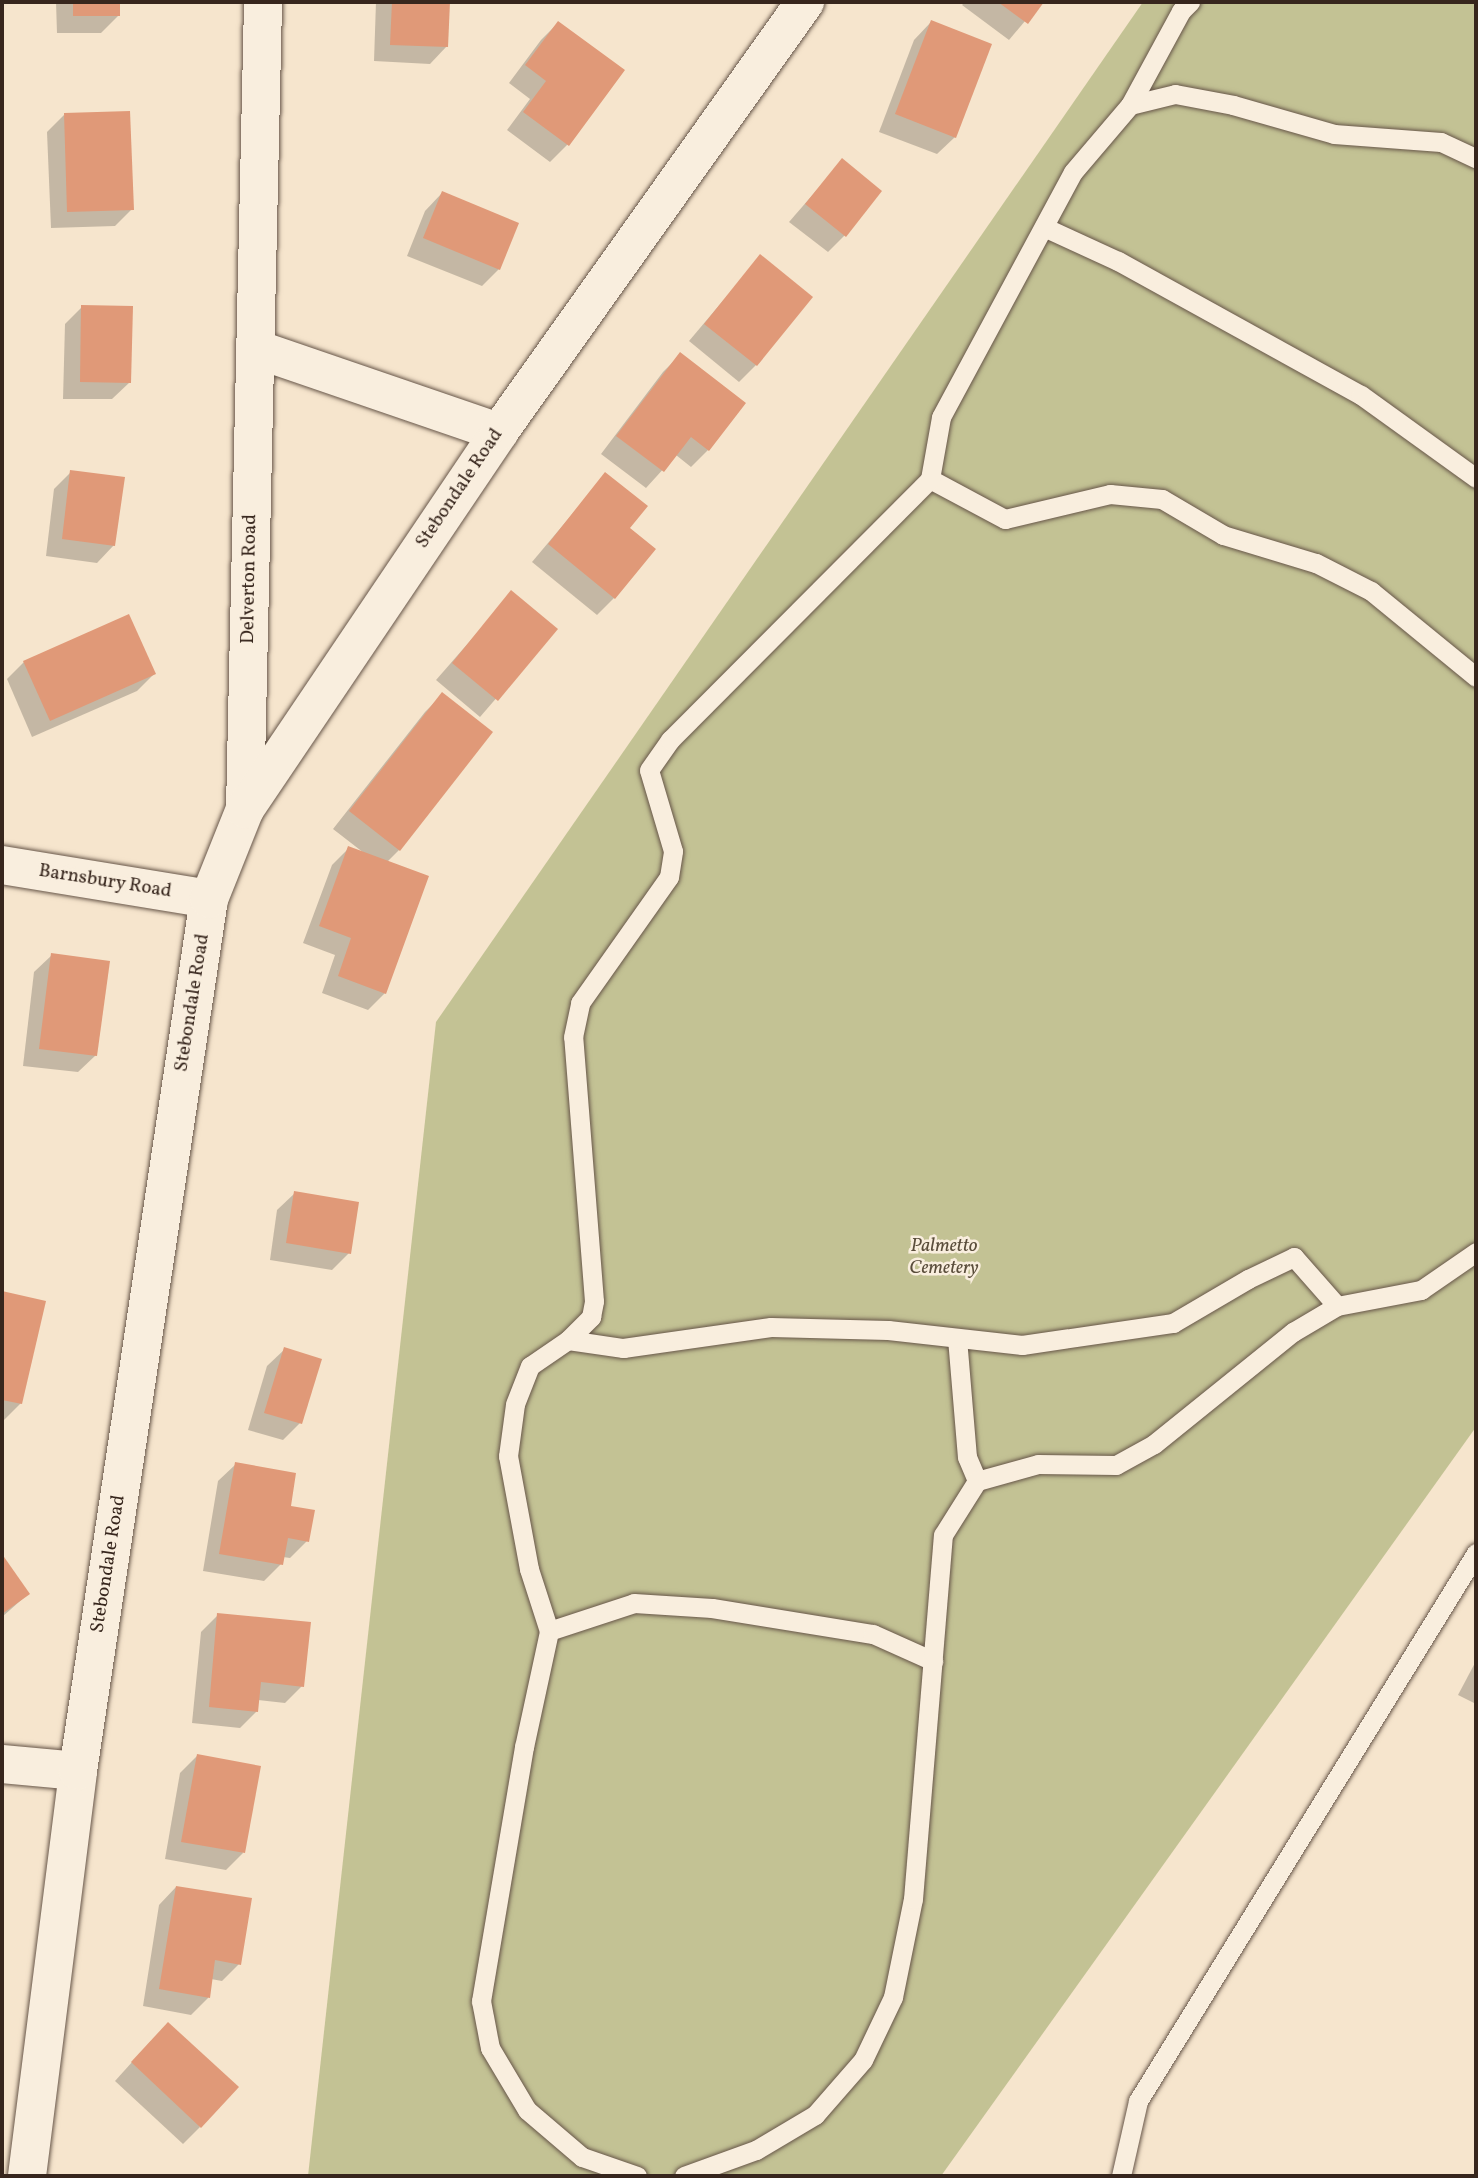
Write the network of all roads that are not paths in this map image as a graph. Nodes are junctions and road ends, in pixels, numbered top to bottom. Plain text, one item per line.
1 (263, 2) edge
2 (805, 2) edge
3 (1191, 2) edge
4 (1130, 105) junction
5 (1476, 158) edge
6 (1044, 227) junction
7 (256, 349) junction
8 (499, 432) junction
9 (1476, 478) edge
10 (930, 479) junction
11 (1476, 677) edge
12 (245, 809) junction
13 (2, 865) edge
14 (209, 899) junction
15 (1476, 1252) edge
16 (1337, 1306) junction
17 (957, 1338) junction
18 (568, 1340) junction
19 (978, 1481) junction
20 (1476, 1553) edge
21 (549, 1631) junction
22 (933, 1661) junction
23 (2, 1764) edge
24 (78, 1771) junction
25 (27, 2176) edge
26 (637, 2176) edge
27 (684, 2176) edge
28 (1121, 2176) edge

1 - 7 street, Delverton Road
2 - 8 street, Stebondale Road
3 - 4 lane
4 - 5 lane
4 - 6 lane
6 - 9 lane
6 - 10 lane
7 - 8 street
7 - 12 street, Delverton Road
8 - 12 street, Stebondale Road
10 - 11 lane
10 - 18 lane
12 - 14 street, Stebondale Road
13 - 14 street, Barnsbury Road
14 - 24 street, Stebondale Road
15 - 16 lane
16 - 17 lane
16 - 19 lane
17 - 18 lane
17 - 19 lane
18 - 21 lane
19 - 22 lane
20 - 28 lane
21 - 22 lane
21 - 26 lane
22 - 27 lane
23 - 24 street
24 - 25 street, Stebondale Road

